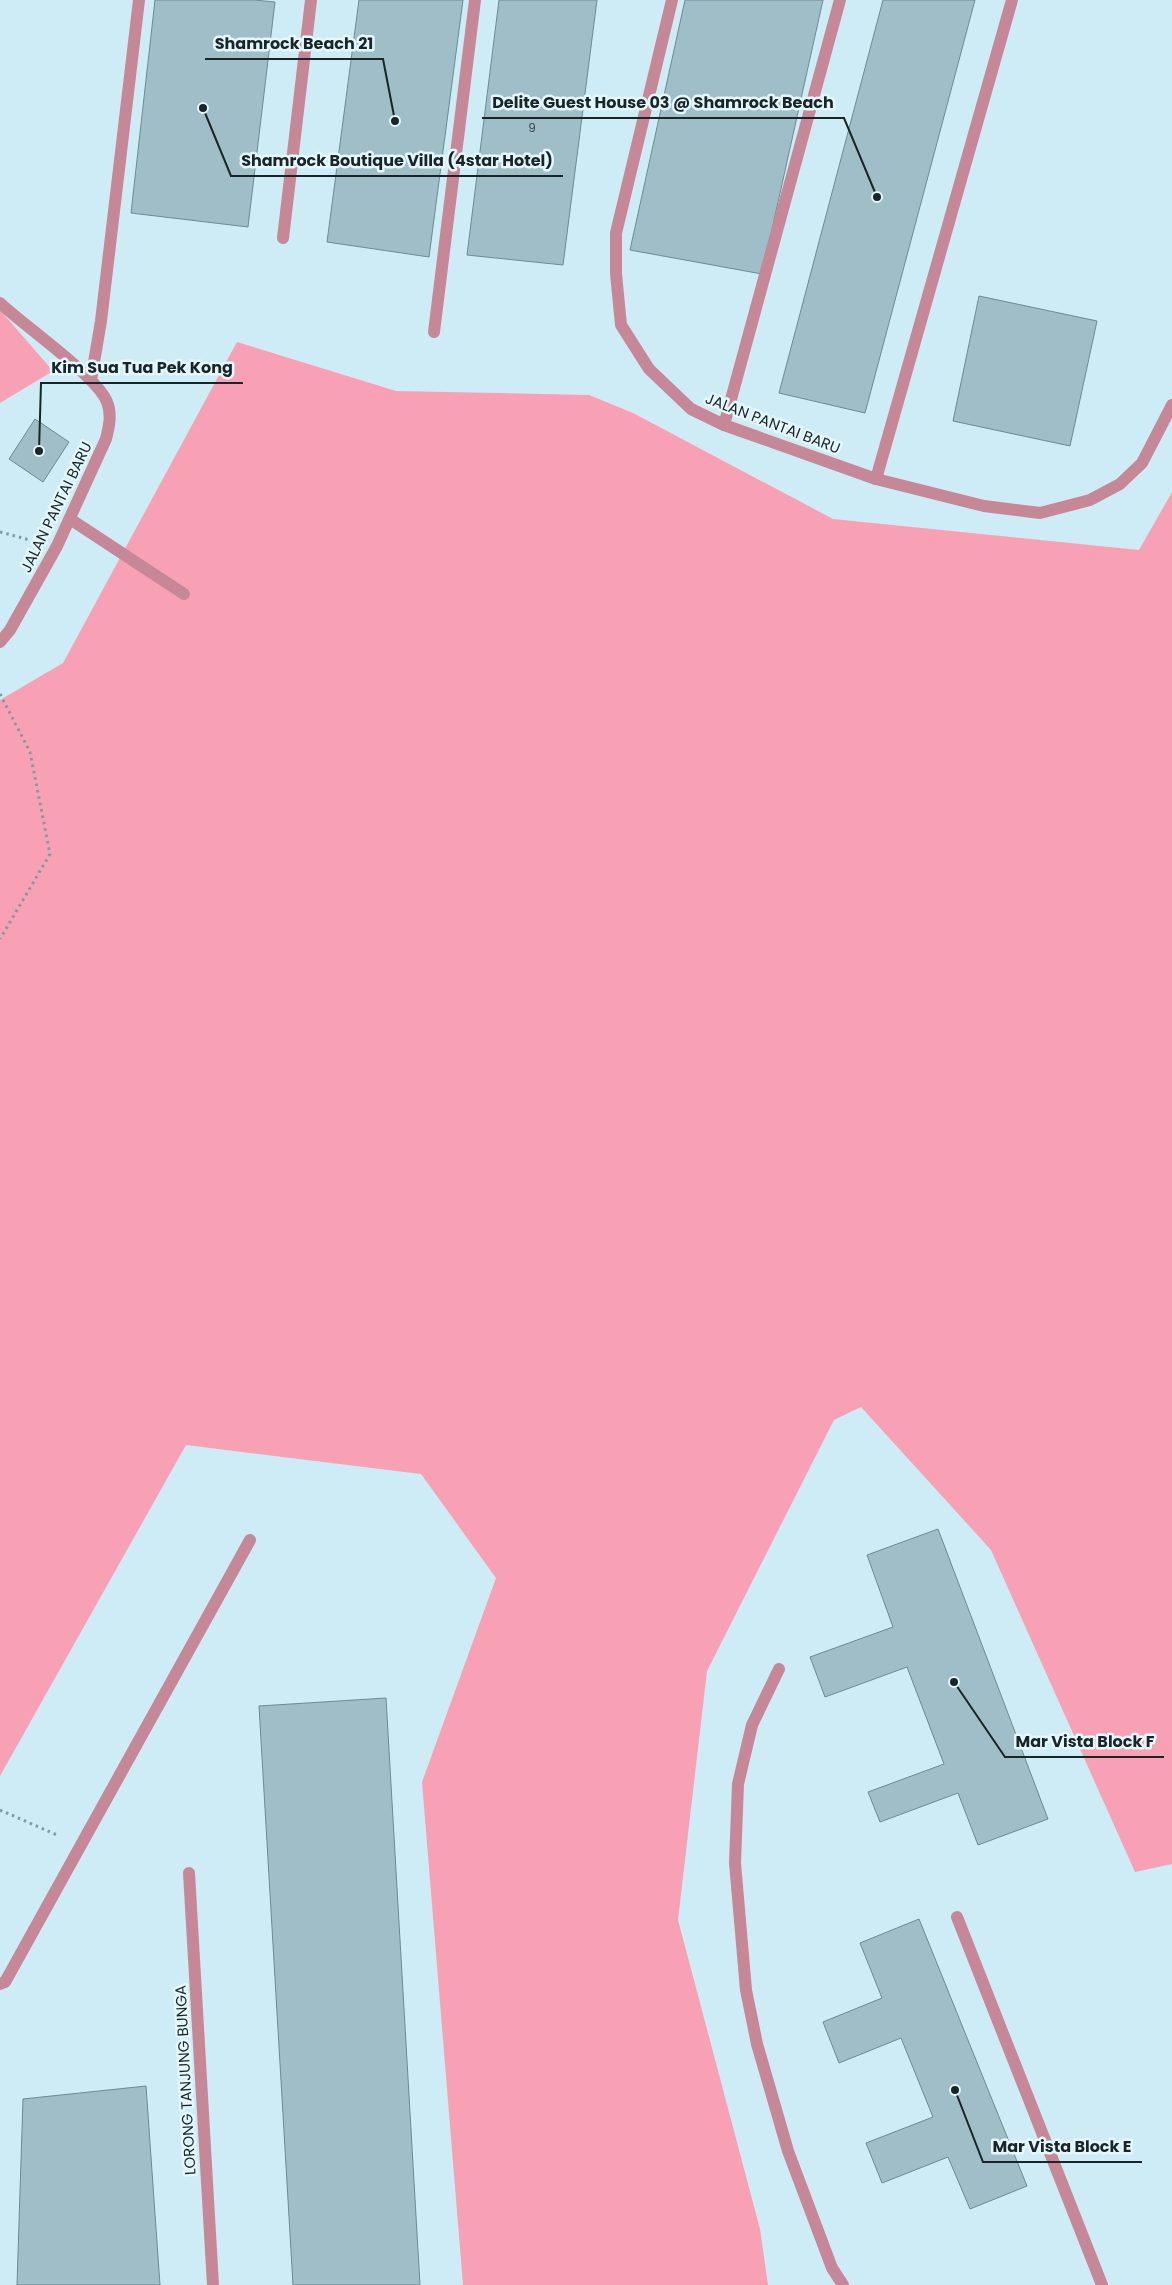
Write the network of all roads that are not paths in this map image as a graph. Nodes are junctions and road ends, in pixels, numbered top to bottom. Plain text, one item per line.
1 (139, 0) edge
2 (311, 0) edge
3 (475, 0) edge
4 (672, 0) edge
5 (840, 0) edge
6 (1012, 0) edge
7 (283, 238) dead end
8 (0, 303) edge
9 (434, 332) dead end
10 (91, 380) junction
11 (1172, 406) edge
12 (724, 425) junction
13 (876, 479) junction
14 (70, 519) junction
15 (184, 594) dead end
16 (0, 642) edge
17 (250, 1540) dead end
18 (779, 1669) dead end
19 (189, 1873) dead end
20 (957, 1917) dead end
21 (0, 1984) edge
22 (213, 2285) edge
23 (843, 2285) edge
24 (1102, 2285) edge

1 - 10 street
2 - 7 street
3 - 9 street
4 - 12 street, JALAN PANTAI BARU
5 - 12 street
6 - 13 street
8 - 10 street, JALAN PANTAI BARU
10 - 14 street, JALAN PANTAI BARU
11 - 13 street, JALAN PANTAI BARU
12 - 13 street, JALAN PANTAI BARU
14 - 15 street
14 - 16 street, JALAN PANTAI BARU
17 - 21 street
18 - 23 street
19 - 22 street, LORONG TANJUNG BUNGA
20 - 24 street

